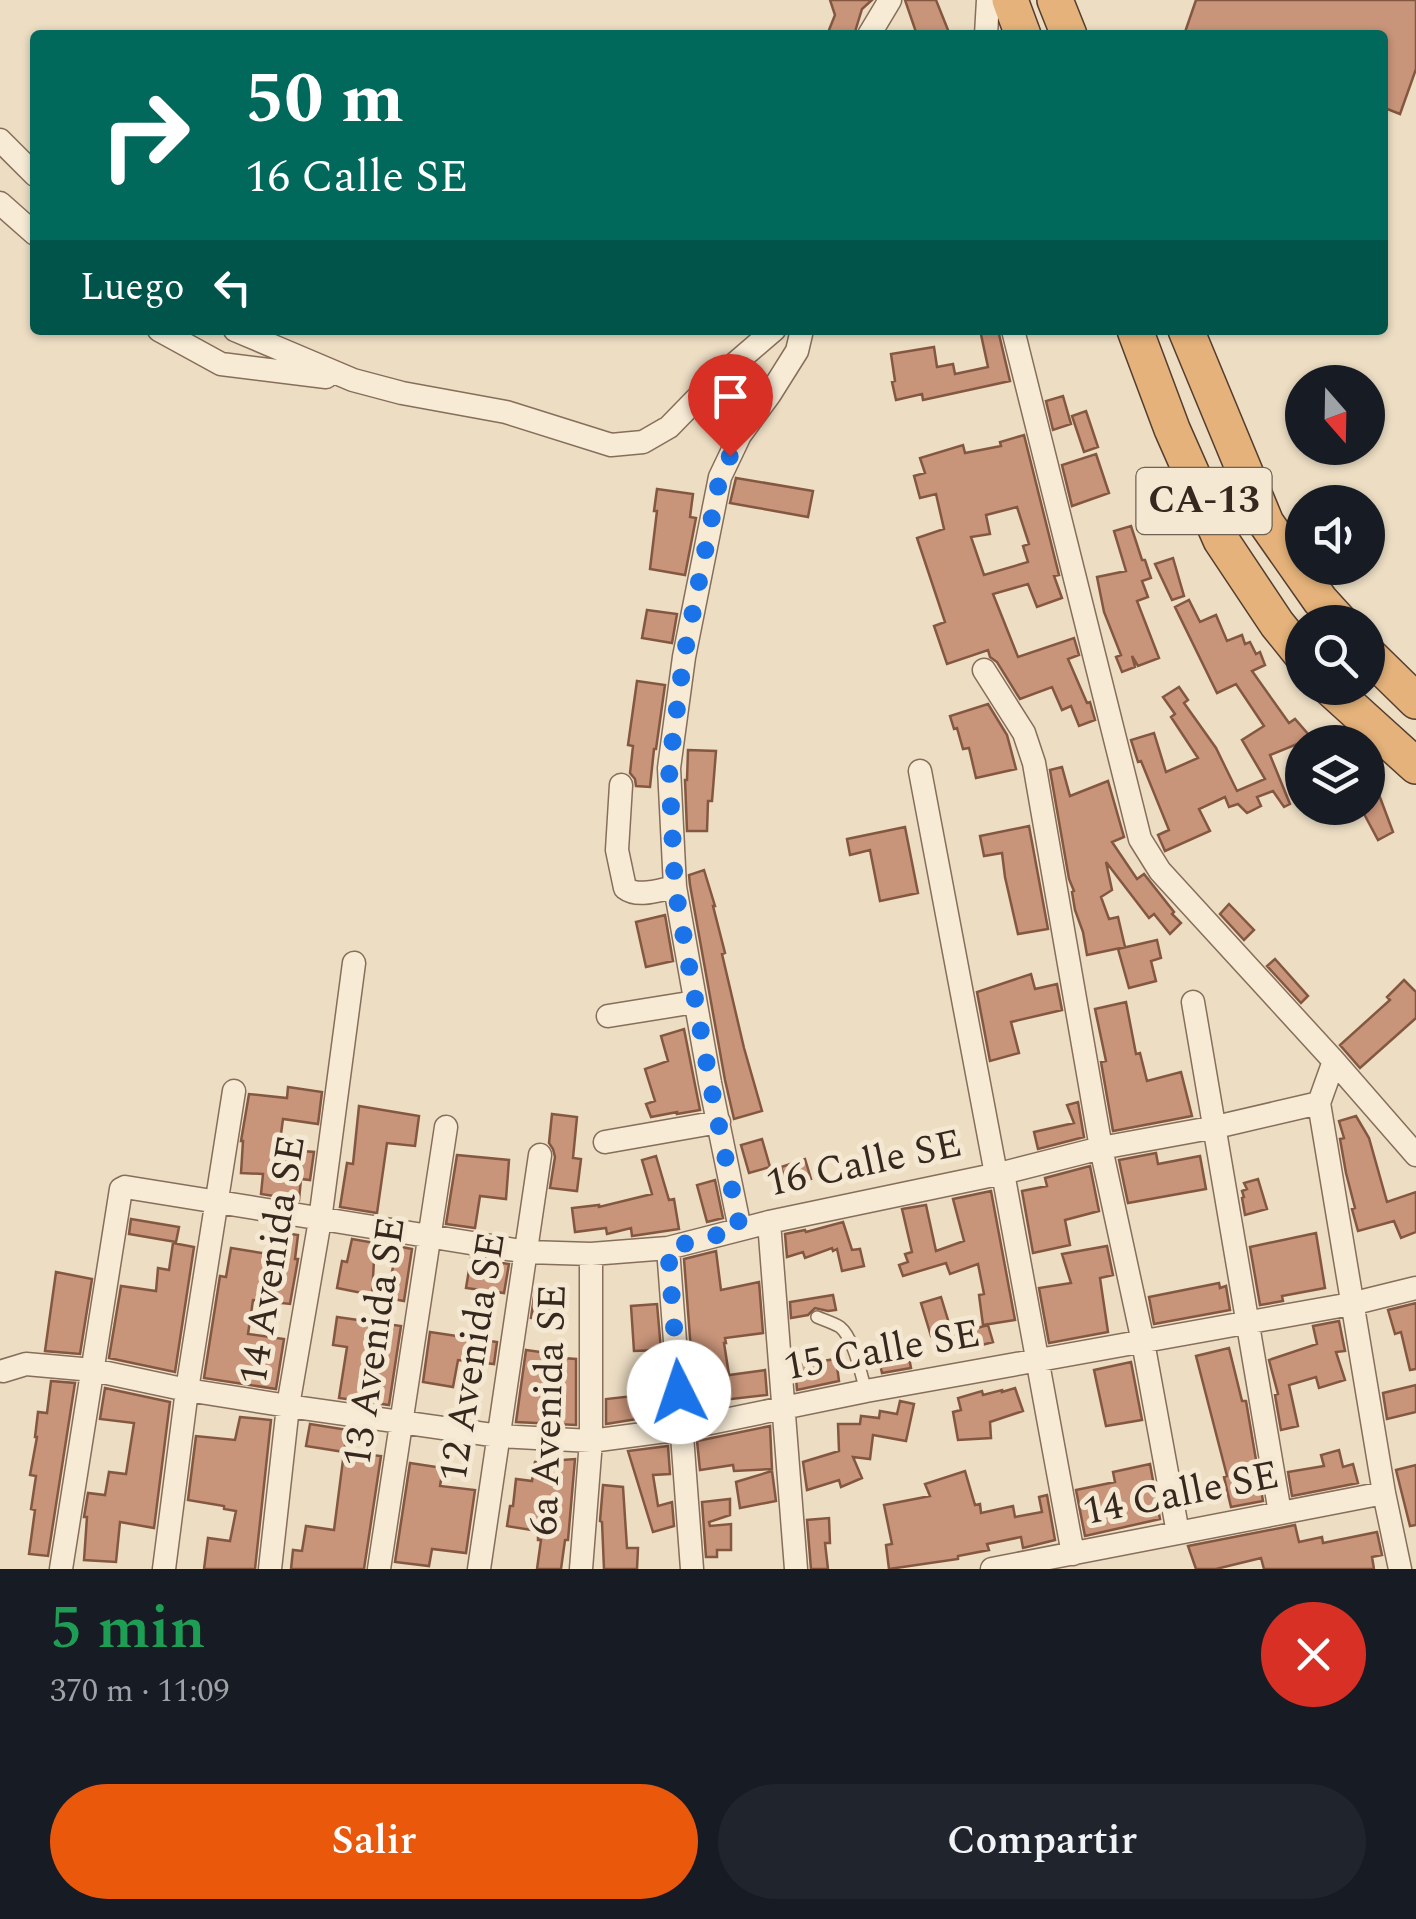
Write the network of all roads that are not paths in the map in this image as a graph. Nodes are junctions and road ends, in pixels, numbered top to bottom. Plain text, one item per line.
1 (890, 0) edge
2 (988, 0) edge
3 (1010, 0) edge
4 (1055, 0) edge
5 (872, 30) edge
6 (986, 30) edge
7 (1022, 30) edge
8 (1067, 30) edge
9 (0, 140) edge
10 (30, 169) edge
11 (0, 203) edge
12 (30, 230) edge
13 (168, 335) edge
14 (248, 335) edge
15 (768, 335) edge
16 (801, 335) edge
17 (1014, 335) edge
18 (1137, 335) edge
19 (1188, 335) edge
20 (353, 380) junction
21 (1325, 605) edge
22 (1285, 634) edge
23 (984, 670) dead end
24 (1385, 671) edge
25 (1416, 702) edge
26 (1349, 705) edge
27 (1416, 766) edge
28 (920, 771) dead end
29 (621, 785) dead end
30 (675, 888) junction
31 (354, 963) dead end
32 (696, 1002) junction
33 (1193, 1002) dead end
34 (608, 1016) dead end
35 (1334, 1061) junction
36 (234, 1091) dead end
37 (1318, 1103) junction
38 (719, 1122) junction
39 (446, 1127) dead end
40 (1216, 1127) junction
41 (605, 1142) dead end
42 (1101, 1148) junction
43 (540, 1155) dead end
44 (1416, 1156) edge
45 (999, 1174) junction
46 (218, 1202) junction
47 (320, 1220) junction
48 (770, 1222) junction
49 (740, 1229) junction
50 (428, 1237) junction
51 (668, 1248) junction
52 (528, 1252) junction
53 (591, 1254) junction
54 (1416, 1288) edge
55 (1351, 1304) junction
56 (816, 1317) dead end
57 (1246, 1323) junction
58 (1143, 1342) junction
59 (1038, 1361) junction
60 (93, 1370) junction
61 (2, 1372) edge
62 (187, 1390) junction
63 (866, 1391) junction
64 (288, 1406) junction
65 (783, 1407) junction
66 (401, 1422) junction
67 (682, 1429) junction
68 (499, 1436) junction
69 (591, 1440) junction
70 (1384, 1493) junction
71 (1280, 1513) junction
72 (1178, 1533) junction
73 (1063, 1560) edge
74 (61, 1569) edge
75 (164, 1569) edge
76 (270, 1569) edge
77 (379, 1569) edge
78 (479, 1569) edge
79 (582, 1569) edge
80 (692, 1569) edge
81 (796, 1569) edge
82 (992, 1569) edge
83 (1400, 1569) edge

1 - 5 street
2 - 6 street
3 - 7 highway
4 - 8 highway
9 - 10 street
11 - 12 street
13 - 20 street
14 - 20 street
15 - 20 street
16 - 30 street
17 - 35 street
18 - 22 highway, CA-13
19 - 21 highway, CA-13
23 - 42 street
24 - 25 highway
26 - 27 highway
28 - 45 street
29 - 30 street
30 - 32 street
31 - 47 street, 14 Avenida SE
32 - 34 street
32 - 38 street
33 - 40 street
35 - 37 street
35 - 44 street
36 - 46 street
37 - 40 street, 16 Calle SE
37 - 55 street
38 - 41 street
38 - 49 street
39 - 50 street, 13 Avenida SE
40 - 42 street, 16 Calle SE
40 - 57 street
42 - 45 street, 16 Calle SE
42 - 58 street
43 - 52 street, 12 Avenida SE
45 - 48 street, 16 Calle SE
45 - 59 street
46 - 47 street, 16 Calle SE
46 - 60 street, 16 Calle SE
46 - 62 street
47 - 50 street, 16 Calle SE
47 - 64 street, 14 Avenida SE
48 - 49 street, 16 Calle SE
48 - 65 street
49 - 51 street, 16 Calle SE
50 - 52 street, 16 Calle SE
50 - 66 street, 13 Avenida SE
51 - 53 street, 16 Calle SE
51 - 67 street
52 - 53 street, 16 Calle SE
52 - 68 street, 12 Avenida SE
53 - 69 street, 6a Avenida SE
54 - 55 street, 15 Calle SE
55 - 57 street, 15 Calle SE
55 - 70 street
56 - 63 lane
57 - 58 street, 15 Calle SE
57 - 71 street
58 - 59 street, 15 Calle SE
58 - 72 street
59 - 63 street, 15 Calle SE
59 - 73 street
60 - 61 street, 15 Calle SE
60 - 62 street, 15 Calle SE
60 - 74 street
62 - 64 street, 15 Calle SE
62 - 75 street
63 - 65 street, 15 Calle SE
64 - 66 street, 15 Calle SE
64 - 76 street, 14 Avenida SE
65 - 67 street, 15 Calle SE
65 - 81 street
66 - 68 street, 15 Calle SE
66 - 77 street, 13 Avenida SE
67 - 69 street, 15 Calle SE
67 - 80 street
68 - 69 street, 15 Calle SE
68 - 78 street, 12 Avenida SE
69 - 79 street, 6a Avenida SE
70 - 71 street, 14 Calle SE
70 - 83 street
71 - 72 street, 14 Calle SE
72 - 73 street, 14 Calle SE
73 - 82 street, 14 Calle SE

